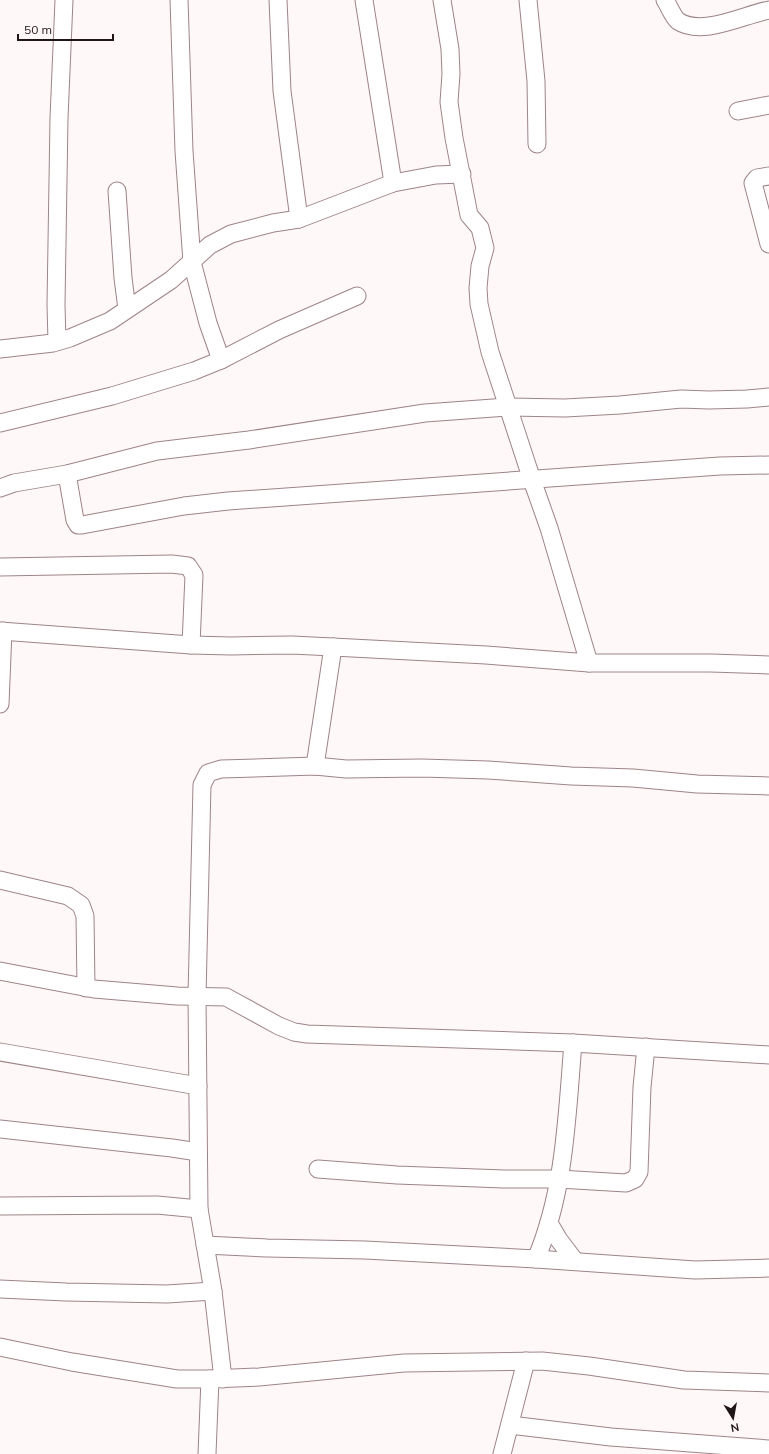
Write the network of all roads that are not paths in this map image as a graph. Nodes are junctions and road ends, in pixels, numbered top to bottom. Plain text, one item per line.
1 (64, 0) edge
2 (179, 0) edge
3 (278, 0) edge
4 (364, 0) edge
5 (442, 0) edge
6 (528, 0) edge
7 (665, 0) edge
8 (769, 10) edge
9 (769, 104) edge
10 (738, 111) dead end
11 (537, 144) dead end
12 (462, 174) junction
13 (769, 176) edge
14 (392, 183) junction
15 (117, 191) dead end
16 (299, 219) junction
17 (769, 244) edge
18 (192, 262) junction
19 (357, 296) dead end
20 (127, 309) junction
21 (57, 342) junction
22 (0, 349) edge
23 (221, 360) junction
24 (769, 397) edge
25 (508, 407) junction
26 (0, 423) edge
27 (769, 465) edge
28 (67, 474) junction
29 (532, 480) junction
30 (0, 488) edge
31 (0, 567) edge
32 (2, 631) edge
33 (190, 645) junction
34 (333, 647) junction
35 (589, 663) junction
36 (769, 664) edge
37 (0, 704) edge
38 (315, 766) junction
39 (769, 786) edge
40 (0, 880) edge
41 (0, 971) edge
42 (86, 988) junction
43 (197, 996) junction
44 (573, 1043) junction
45 (646, 1047) junction
46 (0, 1052) edge
47 (769, 1055) edge
48 (198, 1086) junction
49 (0, 1129) edge
50 (198, 1152) junction
51 (318, 1169) dead end
52 (559, 1179) junction
53 (0, 1206) edge
54 (199, 1209) junction
55 (549, 1223) junction
56 (205, 1245) junction
57 (536, 1259) junction
58 (575, 1261) junction
59 (769, 1268) edge
60 (0, 1289) edge
61 (214, 1291) junction
62 (0, 1348) edge
63 (526, 1361) junction
64 (217, 1379) junction
65 (769, 1382) edge
66 (510, 1425) junction
67 (769, 1449) edge
68 (208, 1454) edge
69 (502, 1454) edge

1 - 21 street
2 - 18 street
3 - 16 street
4 - 14 street
5 - 12 street
6 - 11 street
7 - 8 street
9 - 10 street
12 - 14 street
12 - 25 street
13 - 17 street
14 - 16 street
15 - 20 street
16 - 18 street
18 - 20 street
18 - 23 street
19 - 23 street
20 - 21 street
21 - 22 street
23 - 26 street
24 - 25 street
25 - 28 street
25 - 29 street
27 - 29 street
28 - 29 street
28 - 30 street
29 - 35 street
31 - 33 street
32 - 33 street
32 - 37 street
33 - 34 street
34 - 35 street
34 - 38 street
35 - 36 street
38 - 39 street
38 - 43 street
40 - 42 street
41 - 42 street
42 - 43 street
43 - 44 street
43 - 48 street
44 - 45 street
44 - 52 street
45 - 47 street
45 - 52 street
46 - 48 street
48 - 50 street
49 - 50 street
50 - 54 street
51 - 52 street
52 - 55 street
53 - 54 street
54 - 56 street
55 - 57 street
55 - 58 street
56 - 57 street
56 - 61 street
57 - 58 street
58 - 59 street
60 - 61 street
61 - 64 street
62 - 64 street
63 - 64 street
63 - 65 street
63 - 66 street
64 - 68 street
66 - 67 street
66 - 69 street

